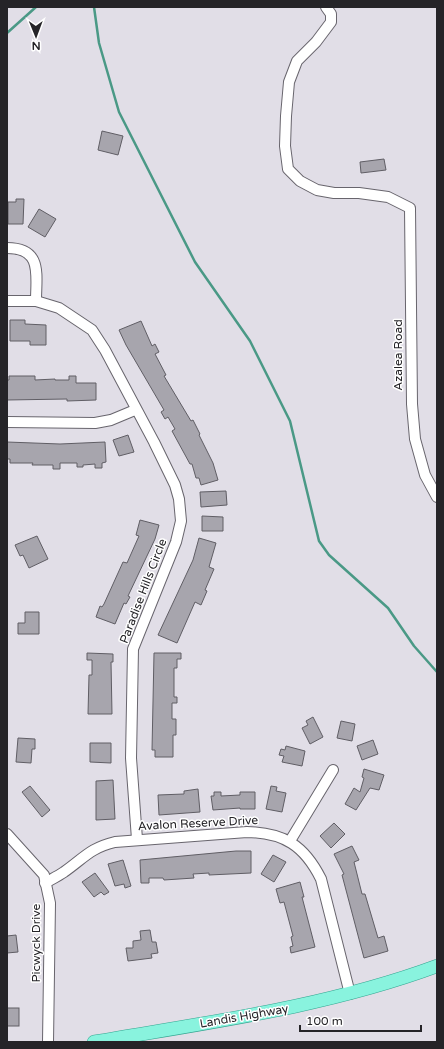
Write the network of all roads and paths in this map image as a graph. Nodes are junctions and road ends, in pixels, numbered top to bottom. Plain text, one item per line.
1 (326, 7) edge
2 (7, 248) edge
3 (7, 301) edge
4 (36, 301) junction
5 (135, 410) junction
6 (7, 422) edge
7 (437, 497) edge
8 (334, 770) dead end
9 (7, 834) edge
10 (137, 839) junction
11 (290, 841) junction
12 (45, 883) junction
13 (437, 966) edge
14 (350, 994) junction
15 (48, 1042) edge
16 (94, 1042) edge

1 - 7 street, Azalea Road
2 - 4 street
3 - 4 street, Paradise Hills Circle
4 - 5 street, Paradise Hills Circle
5 - 6 street
5 - 10 street, Paradise Hills Circle
8 - 11 street
9 - 12 street, Picwyck Drive
10 - 11 street, Avalon Reserve Drive
10 - 12 street, Avalon Reserve Drive
11 - 14 street, Avalon Reserve Drive
12 - 15 street, Picwyck Drive
13 - 14 main road, Landis Highway
14 - 16 main road, Landis Highway

